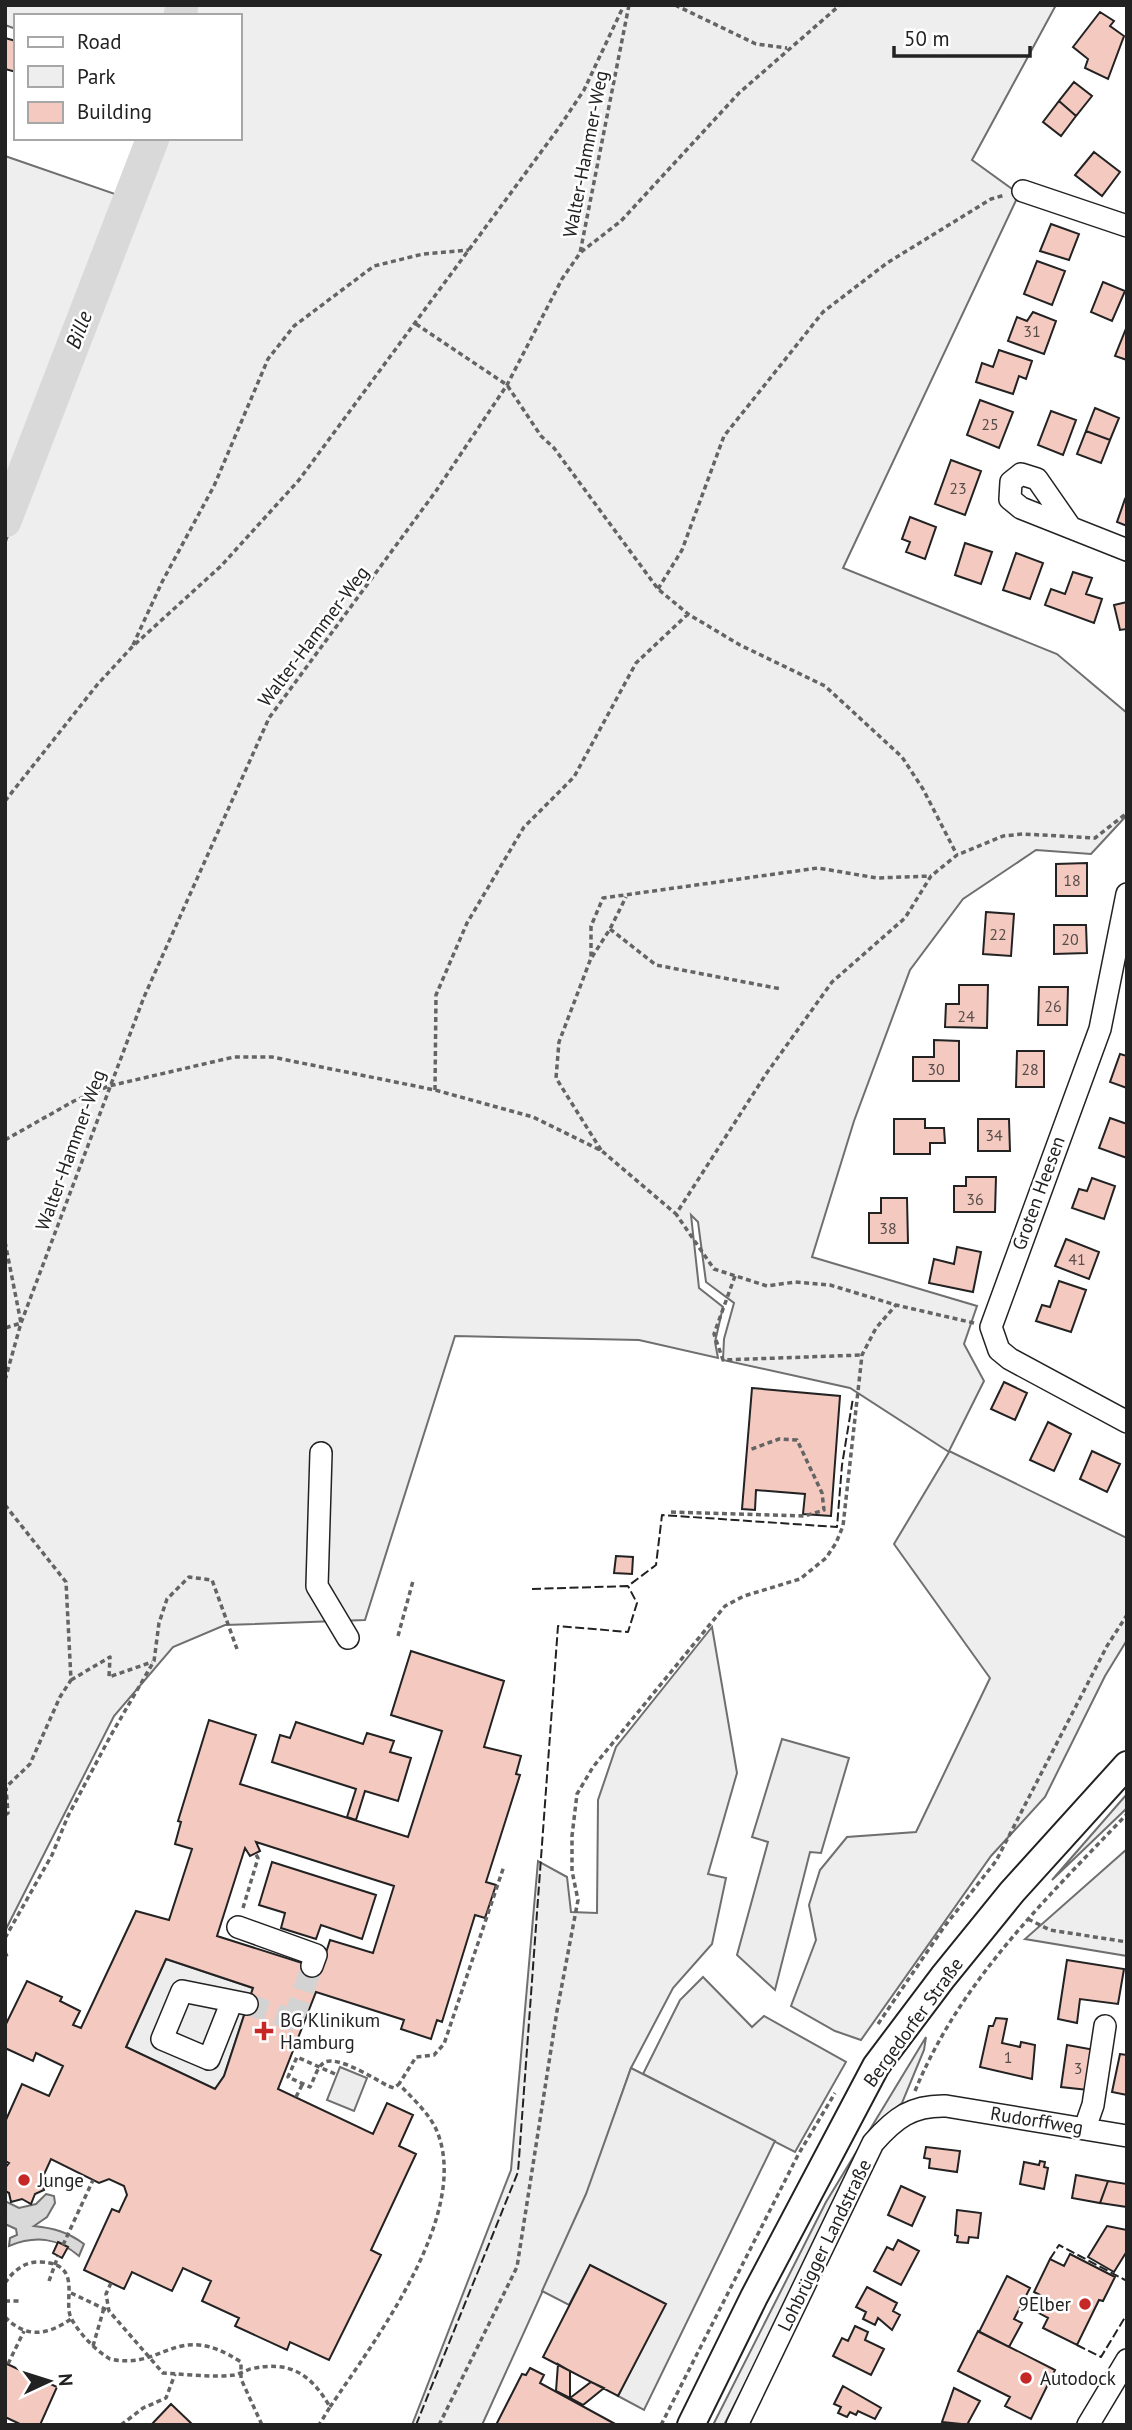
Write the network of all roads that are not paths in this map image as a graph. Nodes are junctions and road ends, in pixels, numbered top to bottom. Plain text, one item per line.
1 (1023, 191) road end
2 (1127, 226) edge
3 (1071, 528) dead end
4 (1127, 550) edge
5 (1127, 894) edge
6 (1127, 1422) edge
7 (321, 1453) dead end
8 (348, 1638) dead end
9 (1127, 1765) edge
10 (238, 1927) road end
11 (312, 1966) dead end
12 (1105, 2026) dead end
13 (946, 2106) joint
14 (1085, 2128) junction
15 (1127, 2136) edge
16 (1127, 2360) edge
17 (691, 2425) edge
18 (737, 2425) edge
19 (1088, 2425) edge

1 - 2 street
3 - 4 street
5 - 6 street, Groten Heesen
7 - 8 street
9 - 17 main road, Bergedorfer Straße
10 - 11 street
12 - 14 street
13 - 14 street, Rudorffweg
13 - 18 street, Lohbrügger Landstraße
14 - 15 street, Rudorffweg
16 - 19 street

